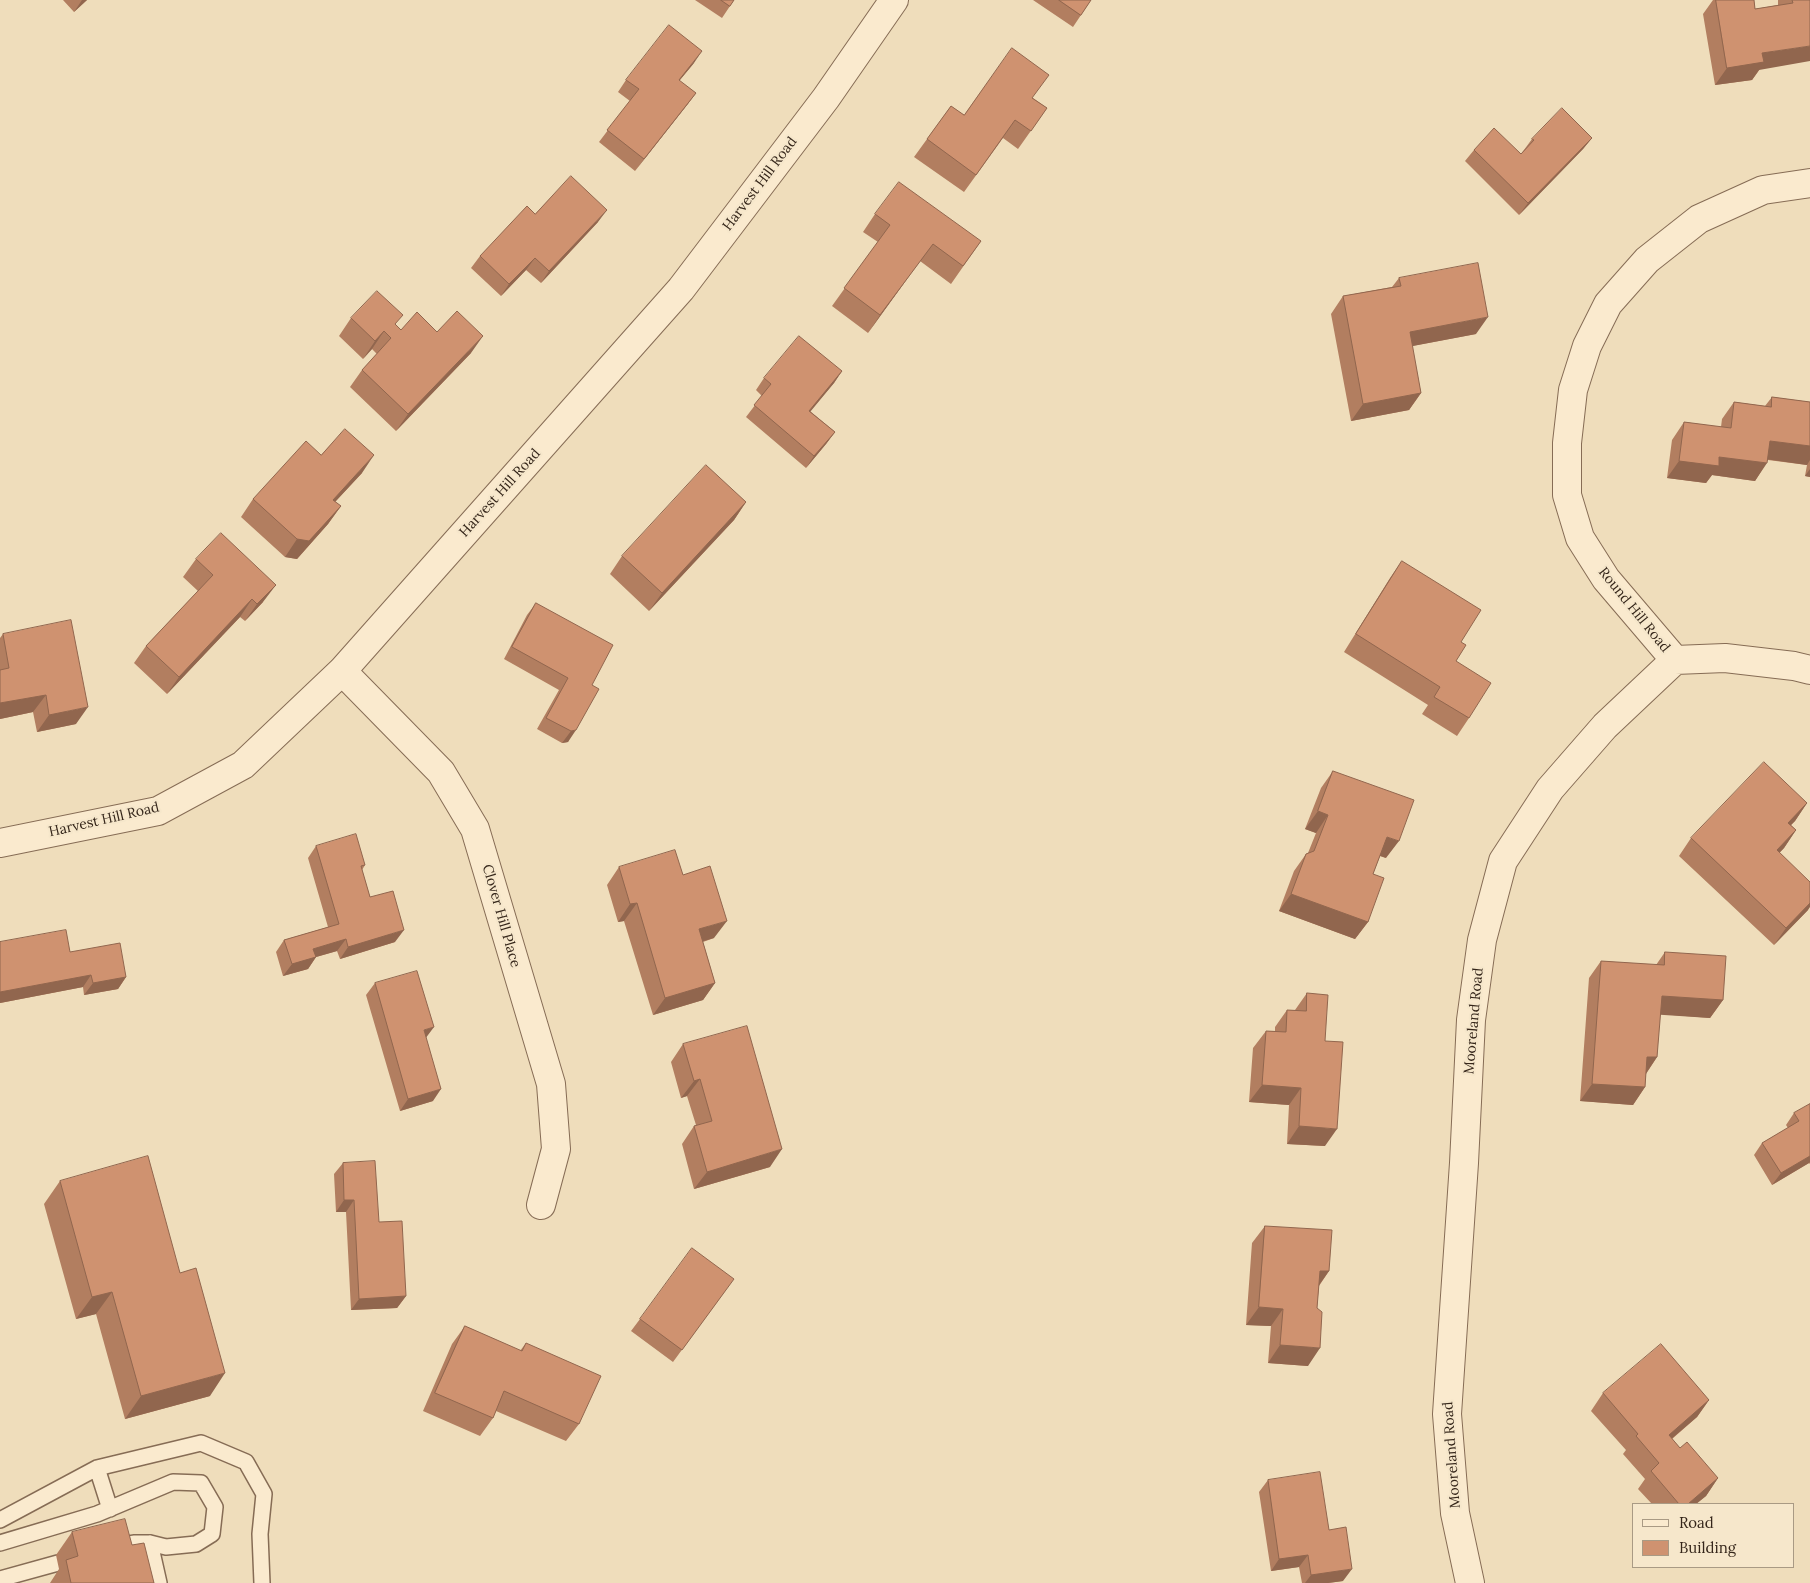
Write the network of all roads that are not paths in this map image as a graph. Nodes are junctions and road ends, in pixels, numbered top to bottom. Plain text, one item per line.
1 (894, 0) edge
2 (1810, 183) edge
3 (1675, 660) junction
4 (1810, 670) edge
5 (342, 671) junction
6 (0, 843) edge
7 (541, 1205) dead end
8 (97, 1468) junction
9 (110, 1508) junction
10 (0, 1520) edge
11 (0, 1543) edge
12 (150, 1543) junction
13 (111, 1548) edge
14 (58, 1562) dead end
15 (0, 1579) edge
16 (159, 1583) edge
17 (262, 1583) edge
18 (1470, 1583) edge

1 - 5 street, Harvest Hill Road
2 - 3 street, Round Hill Road
3 - 4 street
3 - 18 street, Mooreland Road
5 - 6 street, Harvest Hill Road
5 - 7 street, Clover Hill Place
8 - 9 lane
8 - 10 lane
8 - 17 lane
9 - 11 lane
9 - 12 lane
12 - 13 lane
12 - 16 lane
14 - 15 lane

